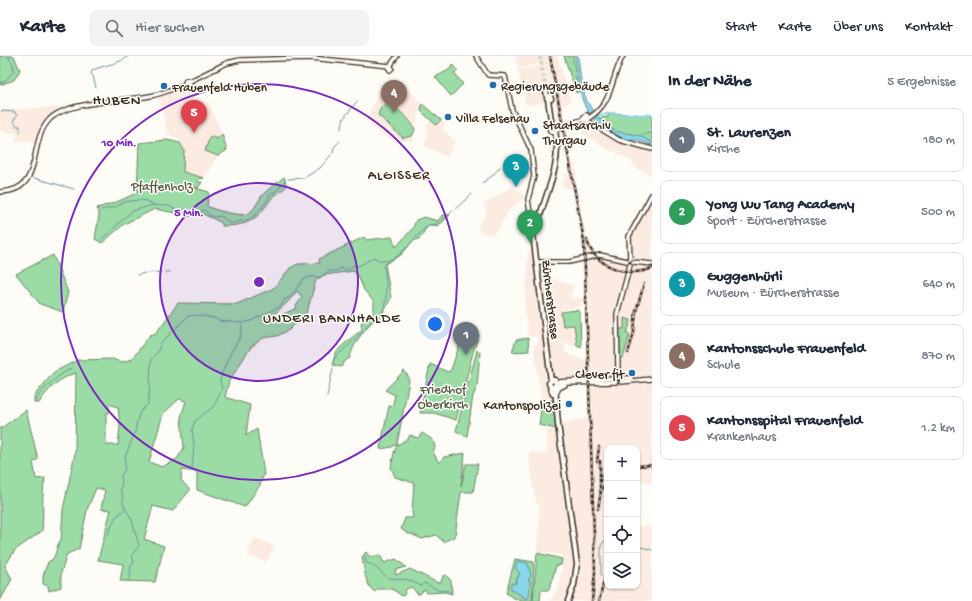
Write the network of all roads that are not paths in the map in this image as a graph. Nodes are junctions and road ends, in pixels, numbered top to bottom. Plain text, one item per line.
1 (476, 56) edge
2 (623, 56) edge
3 (391, 64) edge
4 (546, 89) tunnel mouth
5 (587, 118) junction
6 (567, 126) dead end
7 (652, 149) edge
8 (0, 192) edge
9 (652, 194) edge
10 (537, 226) junction
11 (533, 234) junction
12 (534, 240) junction
13 (537, 262) junction
14 (630, 262) junction
15 (652, 264) edge
16 (652, 378) edge
17 (618, 379) junction
18 (554, 384) junction
19 (569, 384) junction
20 (556, 403) junction
21 (558, 424) junction
22 (568, 601) edge

1 - 11 street, Zürcherstrasse
2 - 5 street
3 - 8 street
4 - 10 main road
5 - 6 street
5 - 7 street
9 - 14 street
10 - 11 main road
10 - 12 main road
11 - 12 main road, Zürcherstrasse
12 - 13 main road, Zürcherstrasse
13 - 14 street
13 - 18 main road, Zürcherstrasse
14 - 15 street
14 - 17 street
16 - 17 street
17 - 18 street
17 - 19 street
18 - 19 street
18 - 20 main road, Zürcherstrasse
18 - 21 main road, Zürcherstrasse
19 - 20 street
20 - 21 main road, Zürcherstrasse
21 - 22 main road, Zürcherstrasse

